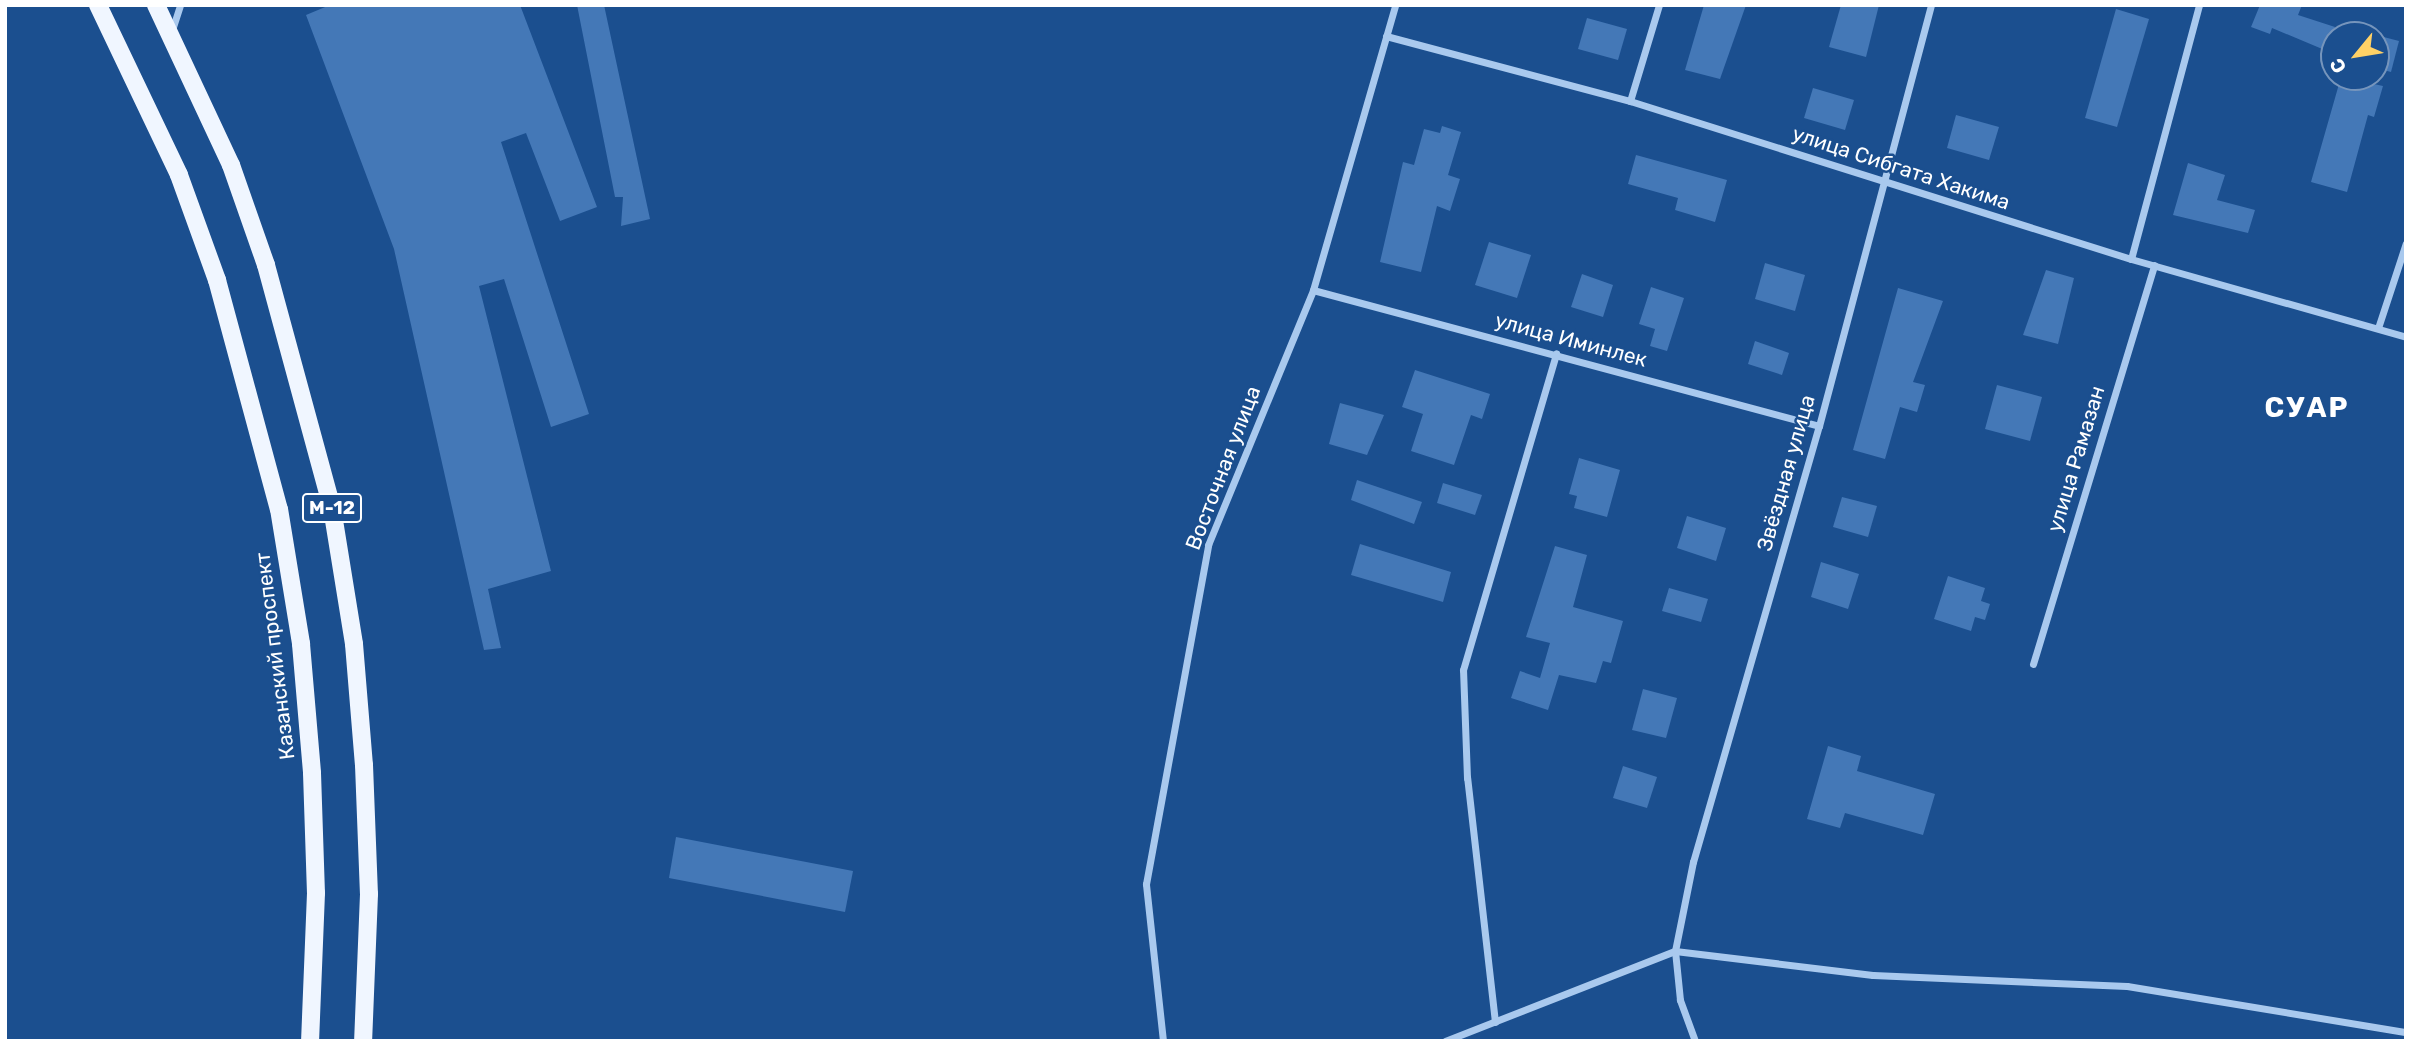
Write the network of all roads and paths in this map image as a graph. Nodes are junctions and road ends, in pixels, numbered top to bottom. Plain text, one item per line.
1 (98, 5) edge
2 (156, 5) edge
3 (180, 5) edge
4 (1395, 5) edge
5 (1659, 5) edge
6 (1931, 5) edge
7 (2199, 5) edge
8 (171, 34) junction
9 (1386, 36) junction
10 (1630, 101) junction
11 (1882, 180) junction
12 (2406, 243) edge
13 (2131, 259) junction
14 (2154, 265) junction
15 (1313, 290) junction
16 (2378, 328) junction
17 (2406, 337) edge
18 (1556, 353) junction
19 (1819, 426) junction
20 (2033, 664) dead end
21 (1675, 951) junction
22 (1495, 1022) junction
23 (2406, 1032) edge
24 (310, 1041) edge
25 (363, 1041) edge
26 (1163, 1041) edge
27 (1445, 1041) edge
28 (1695, 1041) edge

1 - 24 main road, Казанский проспект / М-12
2 - 8 main road, М-12
3 - 8 street
4 - 9 street, Восточная улица
5 - 10 street
6 - 11 street, Звёздная улица
7 - 13 street
8 - 25 main road, М-12
9 - 10 street, улица Сибгата Хакима
9 - 15 street, Восточная улица
10 - 11 street, улица Сибгата Хакима
11 - 13 street, улица Сибгата Хакима
11 - 19 street, Звёздная улица
12 - 16 street
13 - 14 street, улица Сибгата Хакима
14 - 16 street, улица Сибгата Хакима
14 - 20 street, улица Рамазан
15 - 18 street, улица Иминлек
15 - 26 street, Восточная улица
16 - 17 street, улица Сибгата Хакима
18 - 19 street, улица Иминлек
18 - 22 street
19 - 21 street, Звёздная улица
21 - 22 street
21 - 23 street
21 - 28 street, Звёздная улица
22 - 27 street

